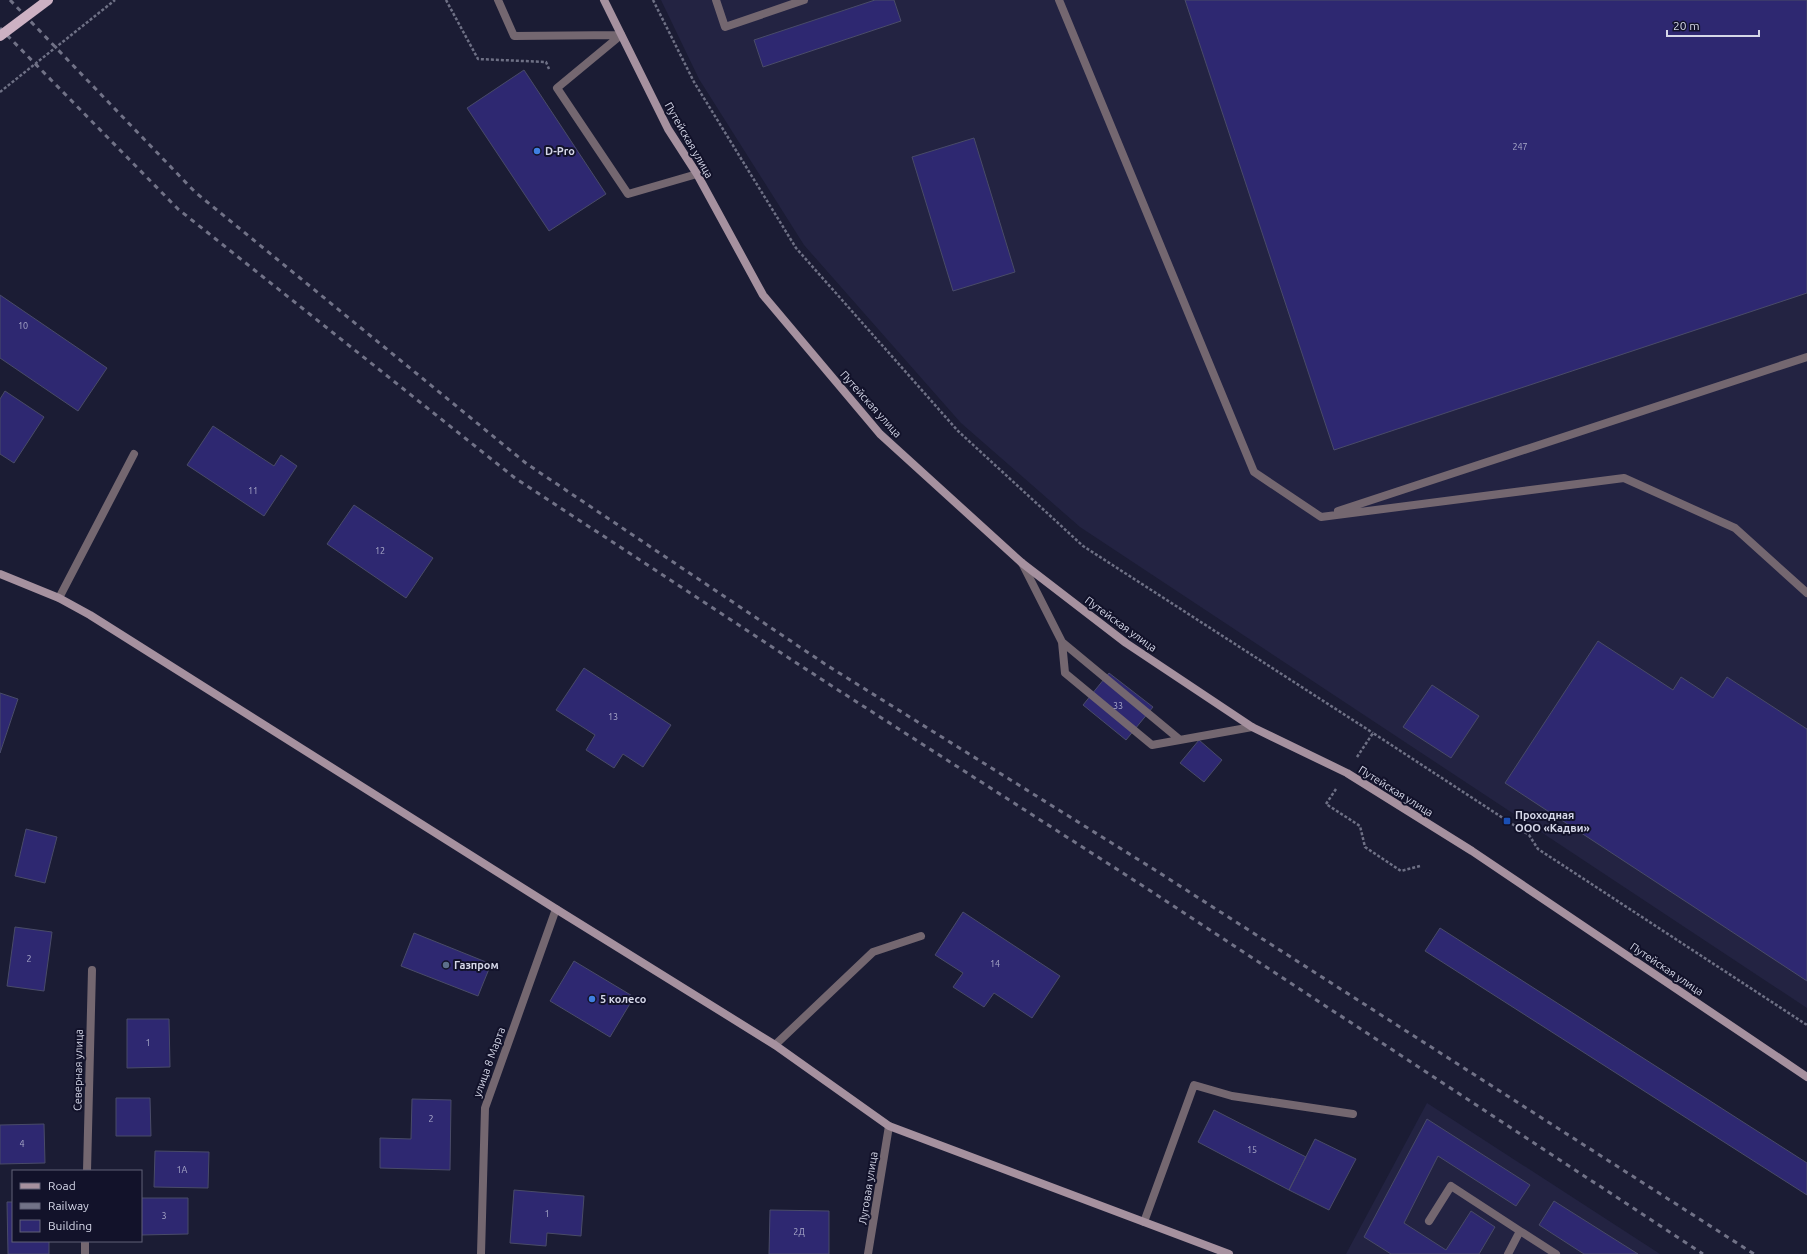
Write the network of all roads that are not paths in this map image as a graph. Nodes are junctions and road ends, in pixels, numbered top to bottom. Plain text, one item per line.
1 (48, 0) edge
2 (498, 0) edge
3 (604, 0) edge
4 (716, 0) edge
5 (804, 0) edge
6 (1059, 0) edge
7 (621, 35) junction
8 (0, 36) edge
9 (697, 174) junction
10 (1807, 357) edge
11 (134, 454) dead end
12 (1320, 517) junction
13 (1022, 564) junction
14 (0, 574) edge
15 (1807, 592) edge
16 (59, 598) junction
17 (1062, 642) junction
18 (1252, 727) junction
19 (1179, 739) junction
20 (556, 909) junction
21 (921, 936) dead end
22 (92, 970) dead end
23 (775, 1045) junction
24 (1807, 1077) edge
25 (1353, 1114) dead end
26 (889, 1126) junction
27 (87, 1170) edge
28 (1429, 1221) dead end
29 (1144, 1222) junction
30 (1520, 1231) junction
31 (85, 1242) edge
32 (85, 1254) edge
33 (481, 1254) edge
34 (868, 1254) edge
35 (1229, 1254) edge
36 (1508, 1254) edge
37 (1556, 1254) edge

1 - 8 main road, bridge
2 - 7 street
3 - 7 main road, Путейская улица
4 - 5 street
6 - 12 street
7 - 9 main road, Путейская улица
7 - 9 street
9 - 13 main road, Путейская улица
10 - 12 street
11 - 16 street
12 - 15 street
13 - 17 street
13 - 18 main road, Путейская улица
14 - 16 main road
16 - 20 main road
17 - 19 street
17 - 19 street
18 - 19 street
18 - 24 main road, Путейская улица
20 - 23 main road
20 - 33 street, улица 8 Марта
21 - 23 street
22 - 27 street, Северная улица
23 - 26 main road
25 - 29 street
26 - 29 main road
26 - 34 street, Луговая улица
28 - 30 street
29 - 35 main road
30 - 36 street
30 - 37 street
31 - 32 street

